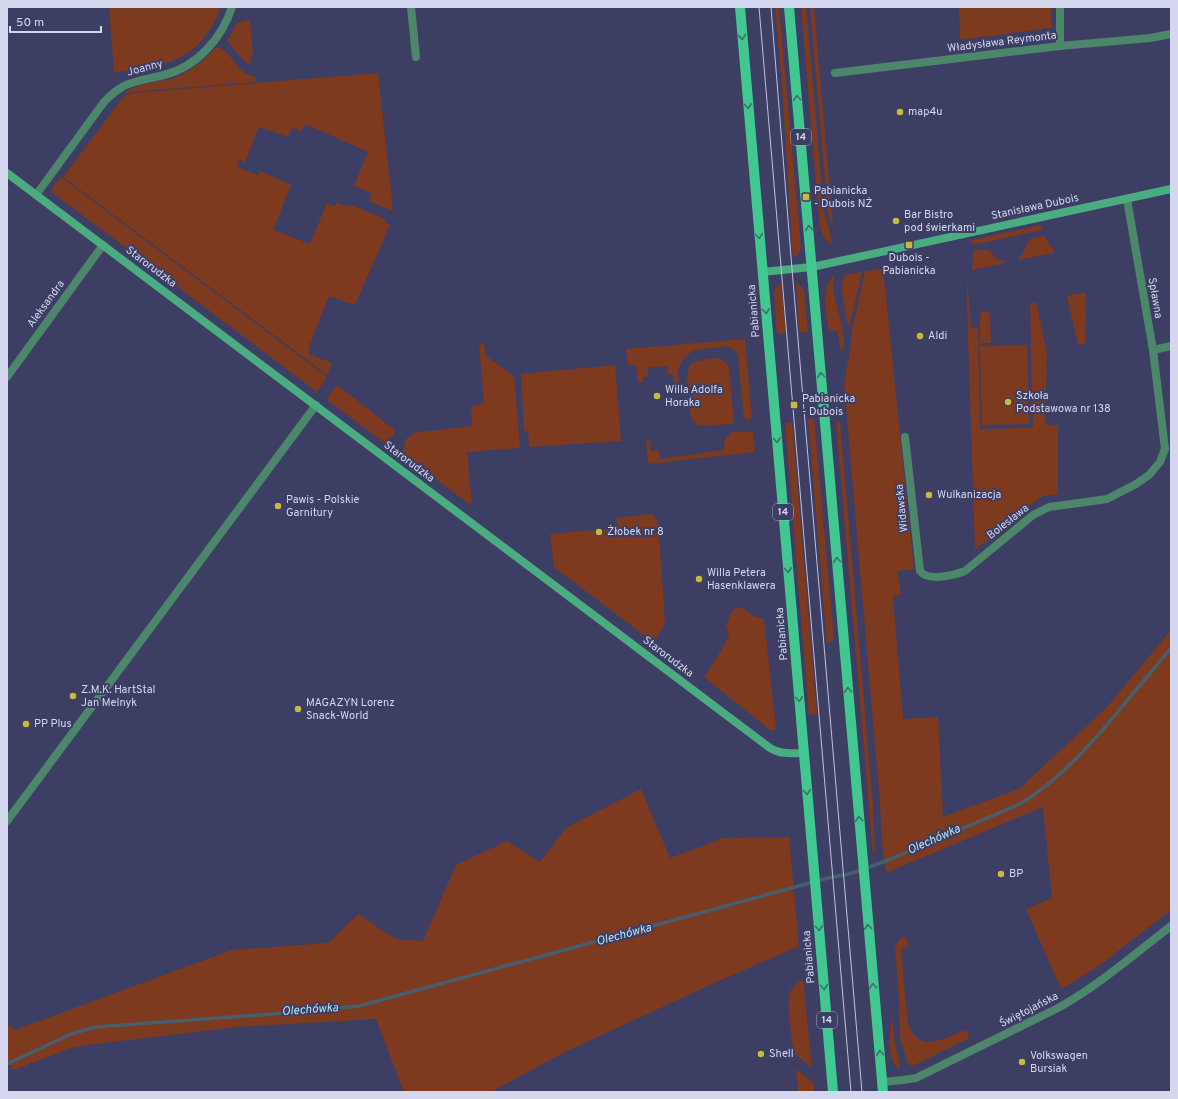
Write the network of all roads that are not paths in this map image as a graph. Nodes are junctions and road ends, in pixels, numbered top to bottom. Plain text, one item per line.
1 (232, 7) edge
2 (411, 7) edge
3 (740, 7) edge
4 (789, 7) edge
5 (1060, 7) edge
6 (1171, 34) edge
7 (1060, 46) junction
8 (416, 57) dead end
9 (835, 73) dead end
10 (7, 173) edge
11 (1171, 189) edge
12 (36, 195) junction
13 (1126, 198) junction
14 (104, 245) junction
15 (812, 267) junction
16 (762, 272) junction
17 (1171, 346) edge
18 (1153, 350) junction
19 (7, 377) edge
20 (316, 405) junction
21 (905, 437) dead end
22 (1165, 449) joint
23 (923, 575) joint
24 (804, 753) junction
25 (7, 821) edge
26 (1171, 926) edge
27 (882, 1087) edge
28 (833, 1092) edge

1 - 12 street, Joanny
2 - 8 street
3 -> 16 main road, Pabianicka / 14
15 -> 4 main road, 14
5 - 7 street
6 - 7 street, Władysława Reymonta
7 - 9 street, Władysława Reymonta
10 - 12 street, Starorudzka
11 - 13 street, Stanisława Dubois
12 - 14 street, Starorudzka
13 - 15 street, Stanisława Dubois
13 - 18 street, Spławna
14 - 19 street, Aleksandra
14 - 20 street, Starorudzka
15 - 16 street, Stanisława Dubois
27 -> 15 main road, 14
16 -> 24 main road, Pabianicka / 14
17 - 18 street
18 - 22 street, Spławna
20 - 24 street, Starorudzka
20 - 25 street
21 - 23 street, Widawska
22 - 23 street, Bolesława
24 -> 28 main road, Pabianicka / 14
26 - 27 street, Świętojańska

